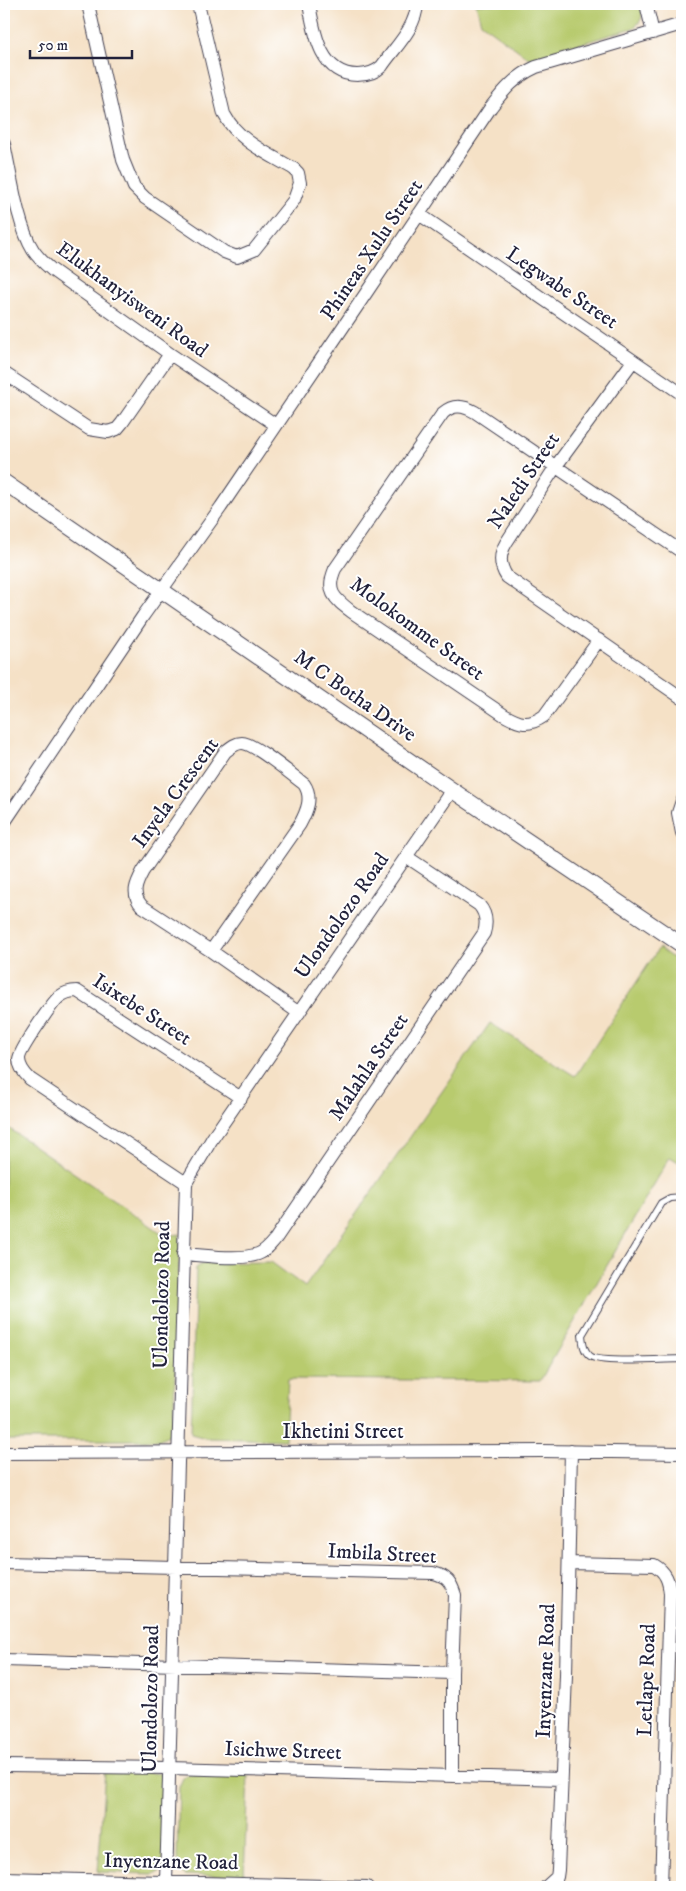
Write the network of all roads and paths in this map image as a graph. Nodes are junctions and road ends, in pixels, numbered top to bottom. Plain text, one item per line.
1 (88, 4) edge
2 (198, 4) edge
3 (309, 4) edge
4 (417, 4) edge
5 (646, 4) edge
6 (682, 24) edge
7 (653, 33) junction
8 (4, 144) edge
9 (419, 214) junction
10 (170, 354) junction
11 (633, 361) junction
12 (4, 372) edge
13 (682, 394) edge
14 (276, 425) junction
15 (556, 466) junction
16 (4, 482) edge
17 (682, 552) edge
18 (162, 589) junction
19 (599, 640) junction
20 (682, 698) edge
21 (452, 790) junction
22 (682, 801) edge
23 (4, 823) edge
24 (682, 833) edge
25 (407, 857) junction
26 (682, 946) edge
27 (211, 951) junction
28 (299, 1013) junction
29 (241, 1098) junction
30 (186, 1183) junction
31 (682, 1197) edge
32 (183, 1254) junction
33 (682, 1359) edge
34 (571, 1451) junction
35 (4, 1453) edge
36 (682, 1453) edge
37 (179, 1454) junction
38 (4, 1563) edge
39 (569, 1563) junction
40 (175, 1566) junction
41 (4, 1660) edge
42 (171, 1665) junction
43 (452, 1672) junction
44 (4, 1766) edge
45 (169, 1768) junction
46 (452, 1776) junction
47 (561, 1779) junction
48 (4, 1878) edge
49 (166, 1882) junction
50 (368, 1887) edge
51 (546, 1887) edge
52 (661, 1887) edge

1 - 2 street
3 - 4 street
5 - 7 street
6 - 7 street, Phineas Xulu Street
7 - 9 street, Phineas Xulu Street
8 - 10 street, Elukhanyisweni Road
9 - 11 street, Legwabe Street
9 - 14 street, Phineas Xulu Street
10 - 12 street
10 - 14 street, Elukhanyisweni Road
11 - 13 street, Legwabe Street
11 - 15 street, Naledi Street
14 - 18 street, Phineas Xulu Street
15 - 17 street
15 - 19 street, Naledi Street
15 - 19 street, Molokomme Street
16 - 18 street, M C Botha Drive
18 - 21 street, M C Botha Drive
18 - 23 street, Phineas Xulu Street
19 - 20 street, Naledi Street
21 - 25 street, Ulondolozo Road
21 - 26 street, M C Botha Drive
22 - 24 street
25 - 28 street, Ulondolozo Road
25 - 32 street, Malahla Street
27 - 27 street, Inyela Crescent
27 - 28 street, Inyela Crescent
28 - 29 street, Ulondolozo Road
29 - 30 street, Ulondolozo Road
29 - 30 street, Isixebe Street
30 - 32 street, Ulondolozo Road
31 - 33 lane
32 - 37 street, Ulondolozo Road
34 - 36 street, Ikhetini Street
34 - 37 street, Ikhetini Street
34 - 39 street, Inyenzane Road
35 - 37 street, Ikhetini Street
37 - 40 street, Ulondolozo Road
38 - 40 street
39 - 47 street, Inyenzane Road
39 - 52 street, Letlape Road
40 - 42 street, Ulondolozo Road
40 - 43 street, Imbila Street
41 - 42 street
42 - 43 street
42 - 45 street, Ulondolozo Road
43 - 46 street, Imbila Street
44 - 45 street, Isichwe Street
45 - 46 street, Isichwe Street
45 - 49 street, Ulondolozo Road
46 - 47 street, Isichwe Street
47 - 51 street, Inyenzane Road
48 - 49 street, Inyenzane Road
49 - 50 street, Inyenzane Road

